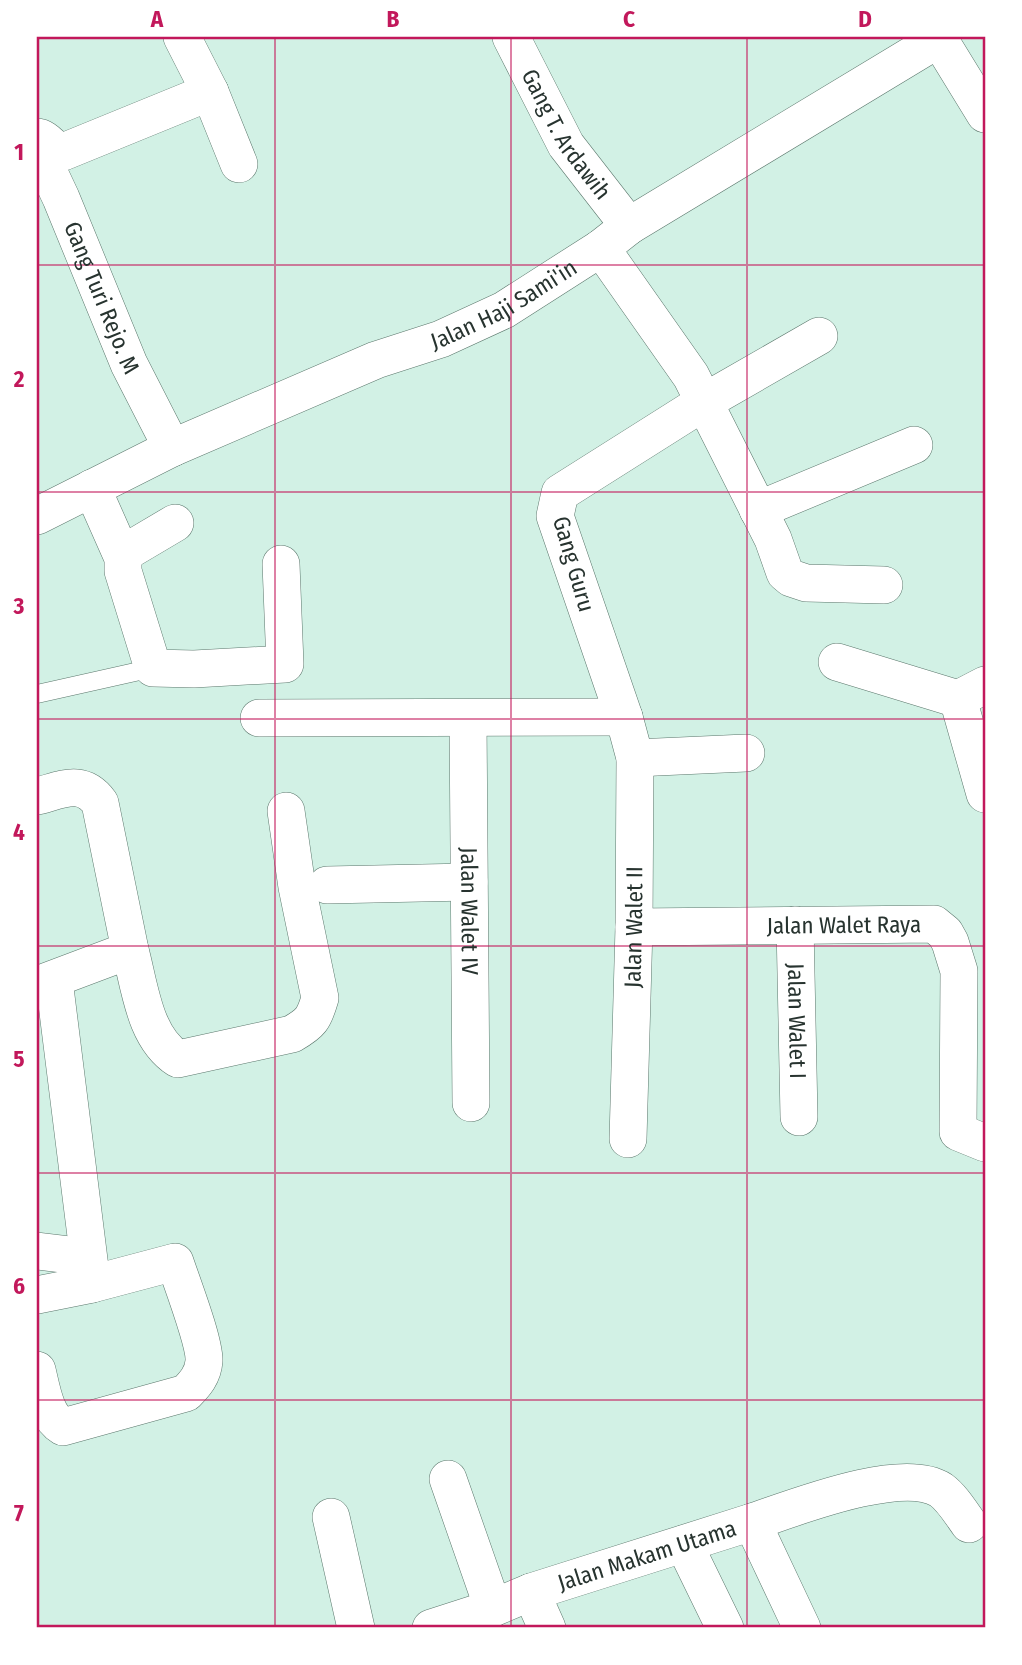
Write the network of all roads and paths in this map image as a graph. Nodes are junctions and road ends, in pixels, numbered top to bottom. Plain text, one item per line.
1 (182, 37) edge
2 (512, 37) edge
3 (940, 38) edge
4 (210, 92) junction
5 (985, 114) edge
6 (37, 137) edge
7 (37, 147) edge
8 (239, 164) dead end
9 (629, 226) junction
10 (601, 248) junction
11 (819, 335) dead end
12 (704, 402) junction
13 (914, 445) dead end
14 (172, 448) junction
15 (92, 488) junction
16 (758, 510) junction
17 (37, 516) edge
18 (175, 523) dead end
19 (123, 558) junction
20 (281, 564) dead end
21 (884, 585) dead end
22 (837, 662) dead end
23 (153, 668) junction
24 (971, 692) edge
25 (37, 694) edge
26 (624, 717) junction
27 (259, 718) dead end
28 (468, 719) junction
29 (746, 753) dead end
30 (635, 758) junction
31 (985, 794) edge
32 (37, 796) edge
33 (286, 811) dead end
34 (469, 882) junction
35 (327, 885) dead end
36 (795, 925) junction
37 (634, 927) junction
38 (130, 950) junction
39 (45, 983) edge
40 (471, 1103) dead end
41 (799, 1117) dead end
42 (628, 1139) dead end
43 (985, 1143) edge
44 (37, 1251) edge
45 (90, 1270) junction
46 (37, 1295) edge
47 (37, 1370) edge
48 (448, 1479) dead end
49 (331, 1517) dead end
50 (752, 1522) junction
51 (969, 1524) dead end
52 (684, 1544) junction
53 (531, 1592) junction
54 (494, 1608) junction
55 (356, 1628) edge
56 (430, 1628) edge
57 (547, 1628) edge
58 (725, 1628) edge
59 (802, 1628) edge

1 - 4 street
2 - 9 street, Gang T. Ardawih
3 - 5 street
3 - 9 street, Jalan Haji Sami'in
4 - 6 street
4 - 8 street
7 - 14 street, Gang Turi Rejo. M
9 - 10 street, Jalan Haji Sami'in
10 - 12 street
10 - 14 street, Jalan Haji Sami'in
11 - 12 street, Gang Guru
12 - 16 street
12 - 26 street, Gang Guru
13 - 16 street
14 - 15 street, Jalan Haji Sami'in
15 - 17 street, Jalan Haji Sami'in
15 - 19 street
16 - 21 street
18 - 19 street
19 - 23 street
20 - 23 street
22 - 24 street
23 - 25 lane
24 - 31 street
26 - 28 street
26 - 30 street, Jalan Walet II
27 - 28 street
28 - 34 street, Jalan Walet IV
29 - 30 street
30 - 37 street, Jalan Walet II
32 - 38 street
33 - 38 street
34 - 35 street
34 - 40 street, Jalan Walet IV
36 - 37 street, Jalan Walet Raya
36 - 41 street, Jalan Walet I
36 - 43 street, Jalan Walet Raya
37 - 42 street, Jalan Walet II
38 - 39 street
39 - 45 street
44 - 45 street
45 - 46 street
45 - 47 street
48 - 54 street
49 - 55 street
50 - 51 street
50 - 52 street, Jalan Makam Utama
50 - 59 street, Jalan Makam Utama
52 - 53 street, Jalan Makam Utama
52 - 58 street
53 - 54 street, Jalan Makam Utama
53 - 57 street
54 - 56 street, Jalan Makam Utama

